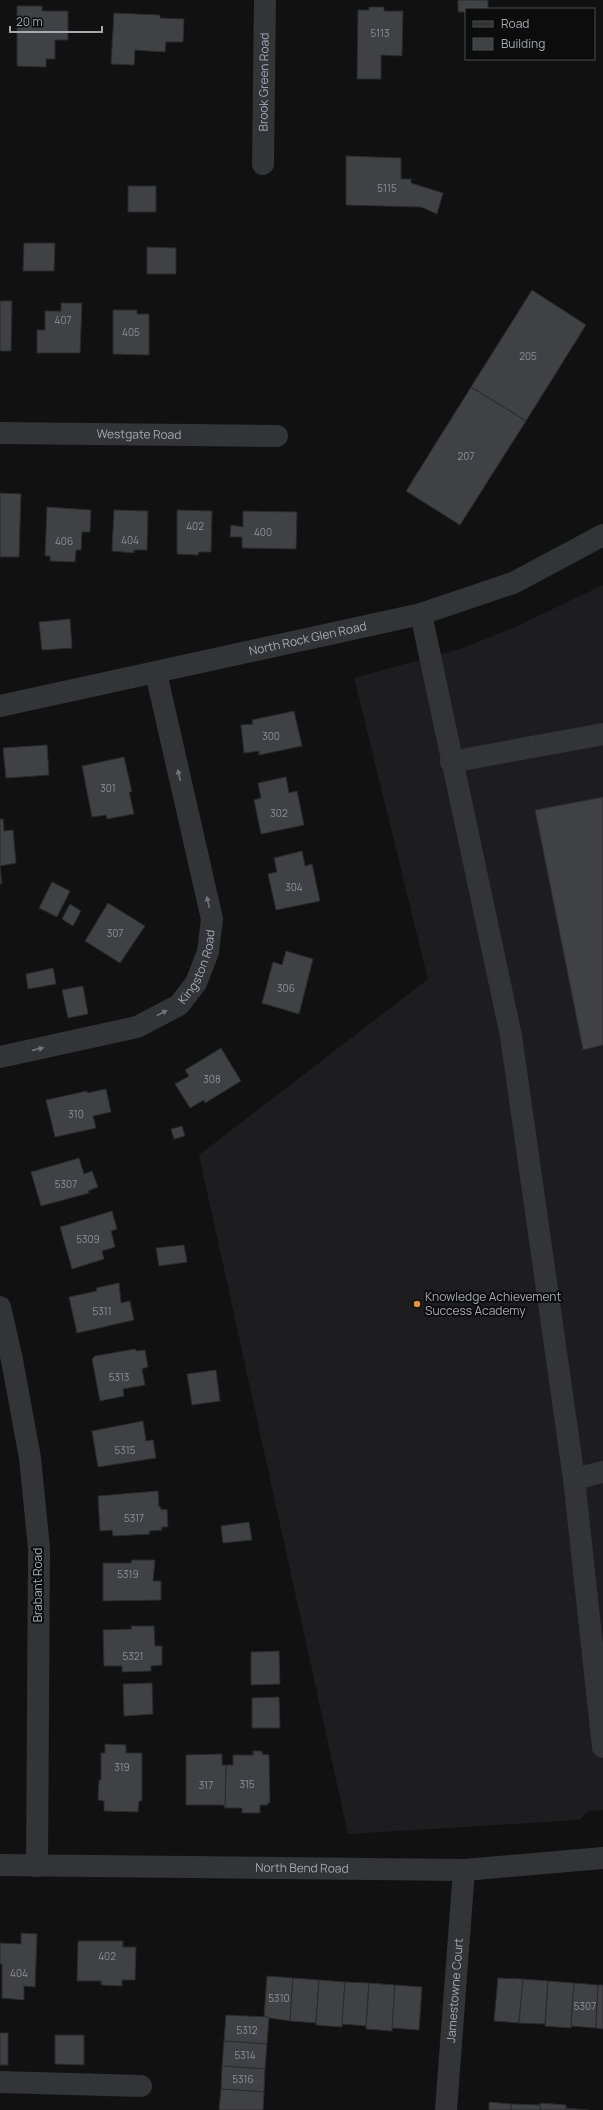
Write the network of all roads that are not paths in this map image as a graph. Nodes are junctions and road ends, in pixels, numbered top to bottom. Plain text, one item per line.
1 (265, 0) edge
2 (263, 164) dead end
3 (0, 433) edge
4 (277, 436) dead end
5 (603, 535) edge
6 (421, 614) junction
7 (156, 673) junction
8 (0, 706) edge
9 (603, 734) edge
10 (451, 762) junction
11 (0, 1057) edge
12 (0, 1307) edge
13 (603, 1472) edge
14 (574, 1479) junction
15 (603, 1746) edge
16 (603, 1858) edge
17 (0, 1865) edge
18 (37, 1866) junction
19 (464, 1870) junction
20 (0, 2082) edge
21 (141, 2086) dead end
22 (446, 2110) edge

1 - 2 street, Brook Green Road
3 - 4 street, Westgate Road
5 - 6 street, North Rock Glen Road
6 - 7 street, North Rock Glen Road
6 - 10 street
7 - 8 street, North Rock Glen Road
11 -> 7 street, Kingston Road
9 - 10 street
10 - 14 street
12 - 18 street, Brabant Road
13 - 14 street
14 - 15 street
16 - 19 street, North Bend Road
17 - 18 street, North Bend Road
18 - 19 street, North Bend Road
19 - 22 street, Jamestowne Court
20 - 21 street

